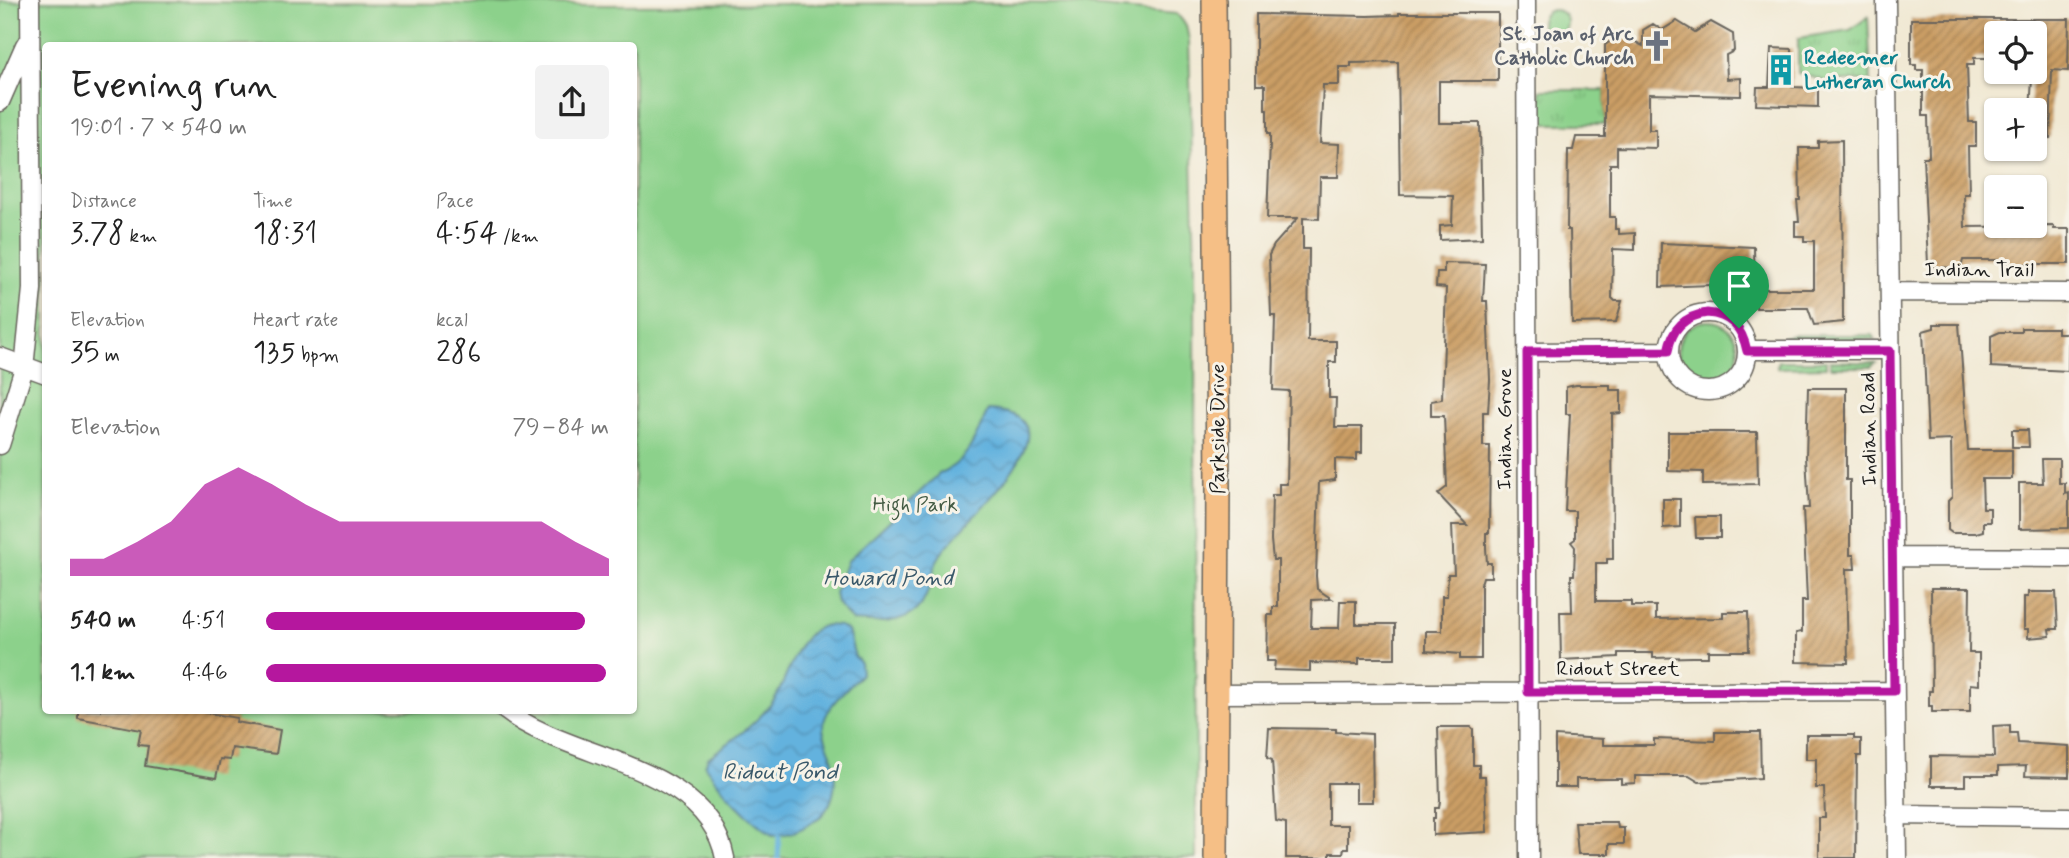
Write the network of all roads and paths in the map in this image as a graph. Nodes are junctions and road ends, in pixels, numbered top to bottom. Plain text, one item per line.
1 (30, 0) edge
2 (1214, 0) edge
3 (1527, 0) edge
4 (1885, 0) edge
5 (28, 37) junction
6 (0, 102) edge
7 (1890, 292) junction
8 (2069, 293) edge
9 (1668, 351) junction
10 (1747, 351) junction
11 (1890, 351) junction
12 (1527, 352) junction
13 (0, 356) edge
14 (24, 368) junction
15 (42, 373) edge
16 (0, 445) edge
17 (1893, 557) junction
18 (2069, 558) edge
19 (1894, 691) junction
20 (1528, 692) junction
21 (1216, 694) junction
22 (511, 714) edge
23 (1896, 815) junction
24 (2069, 817) edge
25 (724, 858) edge
26 (1216, 858) edge
27 (1529, 858) edge
28 (1897, 858) edge

1 - 5 street
2 - 21 main road, Parkside Drive
3 - 12 street, Indian Grove
4 - 7 street, Indian Road
5 - 6 street
5 - 14 street
7 - 8 street, Indian Trail
7 - 11 street, Indian Road
9 - 10 street
9 - 10 street
9 - 12 street
10 - 11 street
11 - 17 street, Indian Road
12 - 20 street, Indian Grove
13 - 14 street
14 - 15 street
14 - 16 street
17 - 18 street
17 - 19 street, Indian Road
19 - 20 street, Ridout Street
19 - 23 street, Indian Road
20 - 21 street, Ridout Street
20 - 27 street, Indian Grove
21 - 26 main road, Parkside Drive
22 - 25 street
23 - 24 street
23 - 28 street, Indian Road

